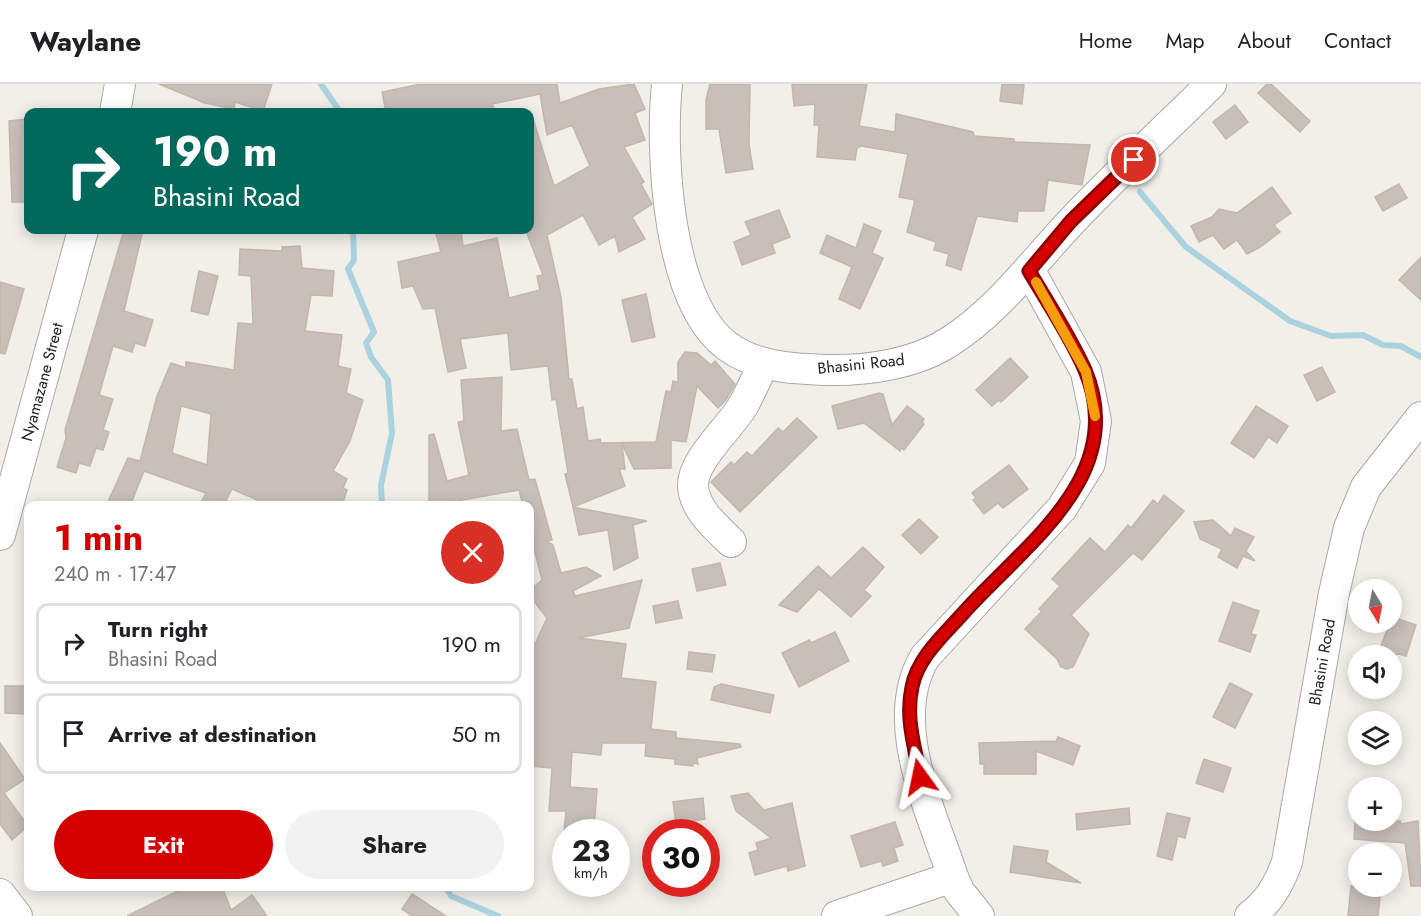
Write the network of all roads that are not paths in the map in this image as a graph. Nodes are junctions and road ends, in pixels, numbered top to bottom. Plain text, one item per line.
1 (120, 84) edge
2 (667, 84) edge
3 (1211, 84) edge
4 (116, 108) edge
5 (82, 234) edge
6 (1029, 271) junction
7 (764, 363) junction
8 (1421, 417) edge
9 (10, 528) edge
10 (731, 542) dead end
11 (953, 877) junction
12 (0, 894) edge
13 (16, 916) edge
14 (837, 916) edge
15 (979, 916) edge
16 (1251, 916) edge

1 - 4 street
2 - 7 street, Bhasini Road
3 - 6 street, Bhasini Road
5 - 9 street, Nyamazane Street
6 - 7 street, Bhasini Road
6 - 11 street
7 - 10 street
8 - 16 street, Bhasini Road
11 - 14 street
11 - 15 street
12 - 13 street

